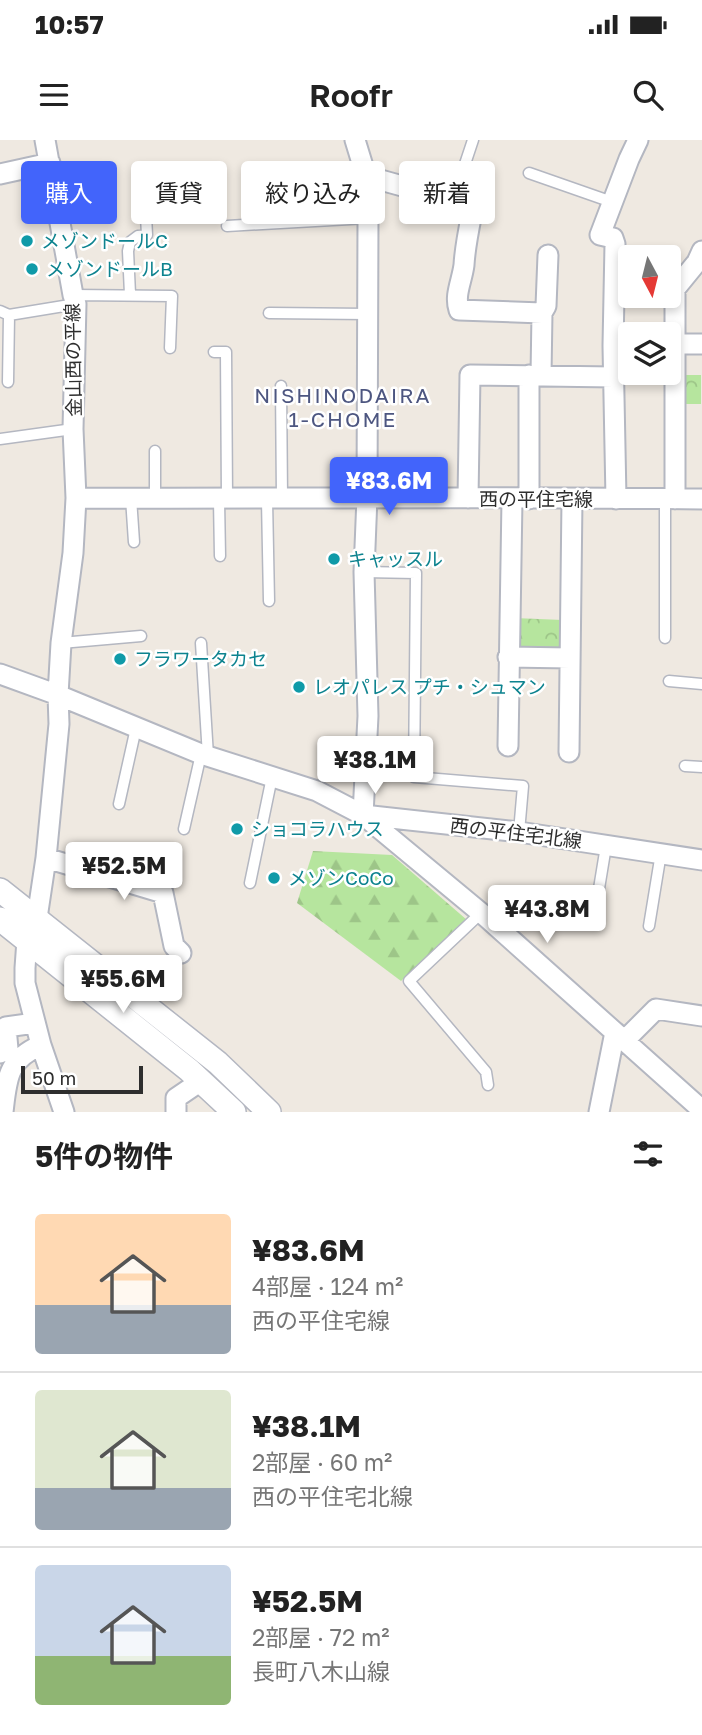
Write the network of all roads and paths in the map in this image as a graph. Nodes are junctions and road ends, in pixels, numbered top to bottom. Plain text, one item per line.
1 (45, 140) edge
2 (355, 140) edge
3 (473, 140) edge
4 (638, 140) edge
5 (50, 161) edge
6 (361, 161) edge
7 (466, 161) edge
8 (21, 169) edge
9 (529, 173) dead end
10 (0, 174) edge
11 (612, 202) junction
12 (61, 224) edge
13 (146, 224) edge
14 (262, 224) edge
15 (368, 224) edge
16 (470, 224) edge
17 (227, 226) dead end
18 (548, 255) dead end
19 (700, 259) edge
20 (130, 294) junction
21 (74, 300) junction
22 (4, 313) edge
23 (269, 313) dead end
24 (542, 313) junction
25 (368, 314) junction
26 (620, 322) edge
27 (673, 322) edge
28 (681, 344) edge
29 (702, 344) edge
30 (170, 348) dead end
31 (214, 352) dead end
32 (618, 362) edge
33 (535, 375) junction
34 (614, 377) junction
35 (8, 382) dead end
36 (671, 385) edge
37 (281, 386) dead end
38 (73, 429) junction
39 (0, 439) edge
40 (155, 451) dead end
41 (367, 497) junction
42 (76, 498) junction
43 (131, 498) junction
44 (468, 498) junction
45 (155, 499) junction
46 (274, 499) junction
47 (520, 499) junction
48 (572, 499) junction
49 (616, 499) junction
50 (670, 499) junction
51 (702, 499) edge
52 (223, 500) junction
53 (134, 542) dead end
54 (220, 556) dead end
55 (365, 572) junction
56 (269, 601) dead end
57 (141, 636) dead end
58 (665, 638) dead end
59 (61, 643) junction
60 (201, 643) dead end
61 (508, 657) junction
62 (570, 658) junction
63 (0, 674) edge
64 (670, 681) dead end
65 (702, 684) edge
66 (58, 695) junction
67 (136, 728) junction
68 (508, 746) dead end
69 (569, 752) dead end
70 (205, 756) junction
71 (685, 766) dead end
72 (702, 767) edge
73 (272, 777) junction
74 (119, 804) dead end
75 (363, 815) junction
76 (184, 829) dead end
77 (519, 832) junction
78 (606, 846) junction
79 (661, 853) junction
80 (46, 858) junction
81 (702, 860) edge
82 (250, 883) dead end
83 (0, 890) edge
84 (481, 913) junction
85 (37, 918) junction
86 (0, 919) edge
87 (594, 919) dead end
88 (649, 926) dead end
89 (27, 940) junction
90 (181, 953) dead end
91 (702, 1016) edge
92 (35, 1023) junction
93 (3, 1027) edge
94 (619, 1037) junction
95 (41, 1045) junction
96 (0, 1053) edge
97 (201, 1081) junction
98 (488, 1085) dead end
99 (702, 1110) edge
100 (4, 1112) edge
101 (64, 1112) edge
102 (176, 1112) edge
103 (234, 1112) edge
104 (269, 1112) edge
105 (599, 1112) edge

1 - 5 street, 金山西の平線
2 - 6 street
3 - 7 lane
4 - 11 street
8 - 10 street
9 - 11 lane
11 - 26 street
12 - 21 street, 金山西の平線
13 - 20 lane
14 - 17 lane
15 - 25 street
16 - 24 street
18 - 24 street
19 - 27 street
20 - 21 lane
20 - 30 lane
21 - 22 lane
21 - 38 street, 金山西の平線
22 - 35 lane
23 - 25 lane
24 - 33 street
25 - 41 street
28 - 29 street
31 - 52 lane
32 - 34 street
33 - 34 street
33 - 44 street
33 - 47 street
34 - 49 street
36 - 50 street
37 - 46 lane
38 - 39 lane
38 - 42 street, 金山西の平線
40 - 45 lane
41 - 44 street, 西の平住宅線
41 - 46 street, 西の平住宅線
41 - 55 street
42 - 43 street, 西の平住宅線
42 - 59 street, 金山西の平線
43 - 45 street, 西の平住宅線
43 - 53 lane
44 - 47 street, 西の平住宅線
45 - 52 street, 西の平住宅線
46 - 52 street, 西の平住宅線
46 - 56 lane
47 - 48 street, 西の平住宅線
47 - 61 street
48 - 49 street, 西の平住宅線
48 - 62 street
49 - 50 street, 西の平住宅線
50 - 51 street, 西の平住宅線
50 - 58 lane
52 - 54 lane
55 - 75 street
55 - 77 lane
57 - 59 lane
59 - 66 street, 金山西の平線
60 - 70 lane
61 - 62 street
61 - 68 street
62 - 69 street
63 - 66 street, 西の平住宅北線
64 - 65 lane
66 - 67 street, 西の平住宅北線
66 - 80 street, 金山西の平線
67 - 70 street, 西の平住宅北線
67 - 74 lane
70 - 73 street, 西の平住宅北線
70 - 76 lane
71 - 72 lane
73 - 75 street, 西の平住宅北線
73 - 82 lane
75 - 77 street, 西の平住宅北線
75 - 84 street
77 - 78 street, 西の平住宅北線
78 - 79 street, 西の平住宅北線
78 - 87 lane
79 - 81 street, 西の平住宅北線
79 - 88 lane
80 - 85 street, 金山西の平線
80 - 90 street
83 - 85 street
84 - 94 street
84 - 98 lane
85 - 89 street, 金山西の平線
85 - 104 street
86 - 89 street
89 - 92 street
89 - 97 street
91 - 94 street
92 - 93 street
92 - 95 street
93 - 96 street
94 - 99 street
94 - 105 street
95 - 100 street
95 - 101 street
97 - 102 street
97 - 103 street

